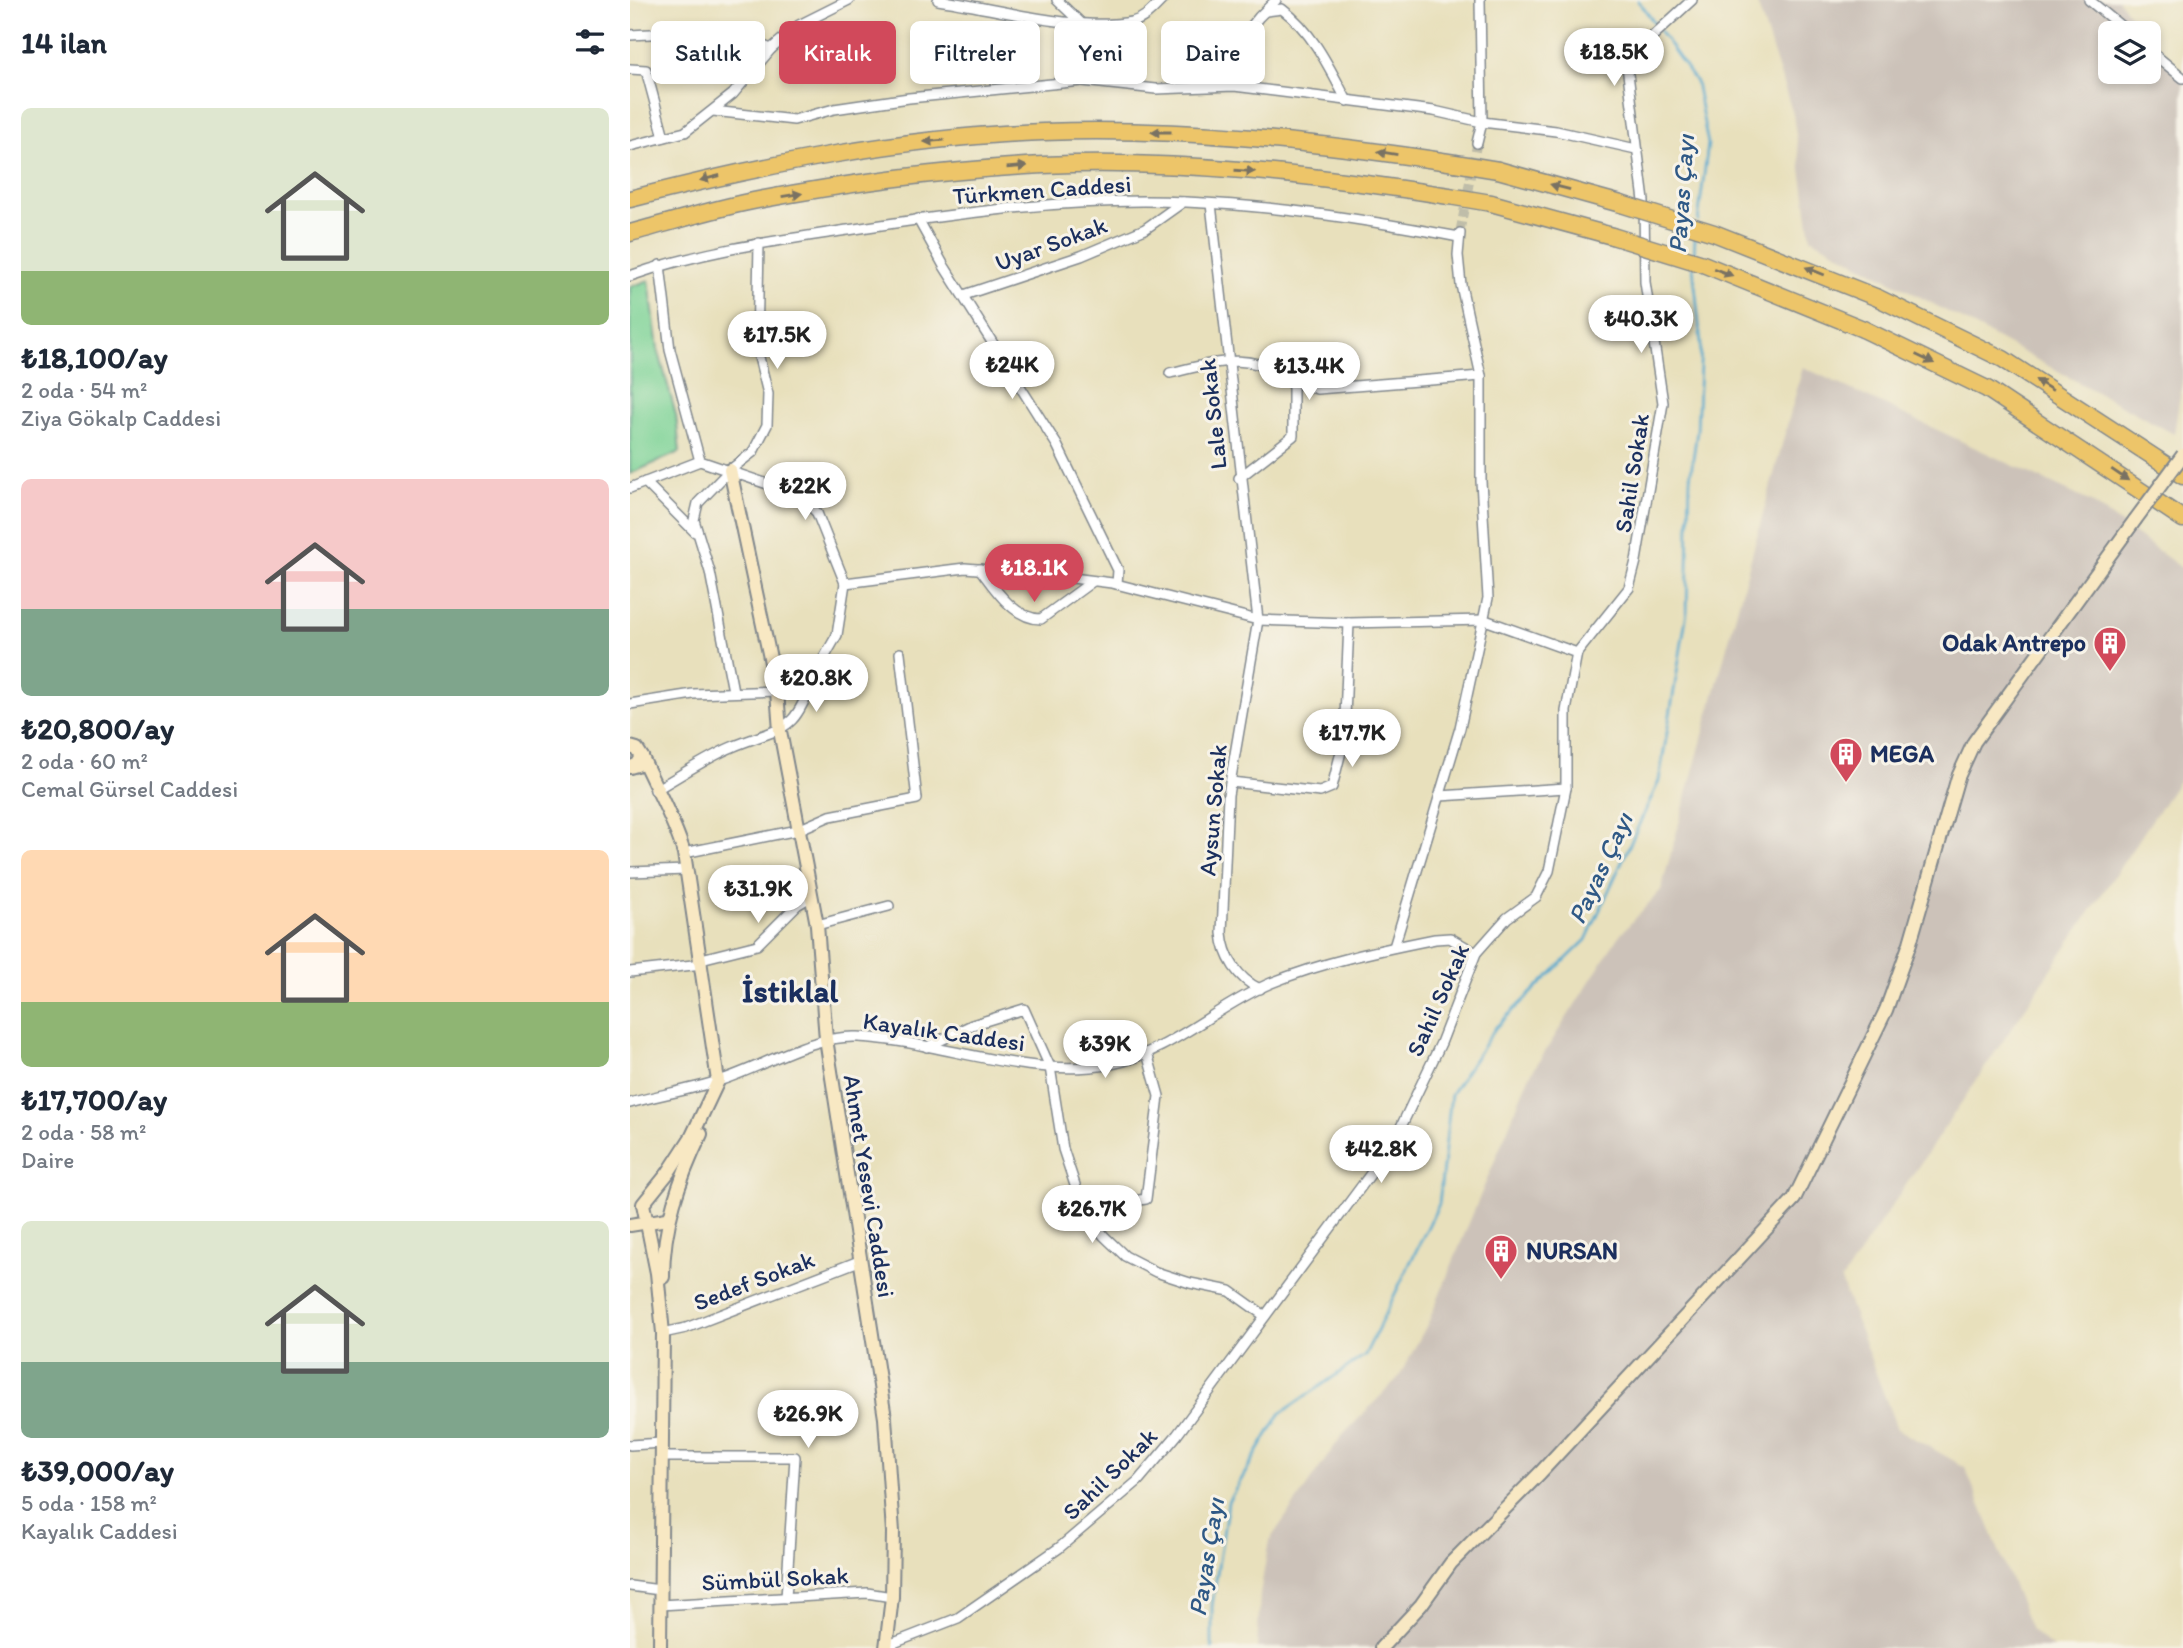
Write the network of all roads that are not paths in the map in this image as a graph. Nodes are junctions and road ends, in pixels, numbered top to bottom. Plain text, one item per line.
1 (849, 0) edge
2 (938, 0) edge
3 (1057, 0) edge
4 (1162, 0) edge
5 (1480, 0) edge
6 (2089, 0) edge
7 (1276, 1) edge
8 (1689, 4) edge
9 (1266, 11) junction
10 (1074, 21) edge
11 (1079, 21) edge
12 (1135, 21) edge
13 (2114, 21) edge
14 (630, 35) edge
15 (771, 49) junction
16 (2161, 60) edge
17 (630, 69) edge
18 (2183, 78) edge
19 (1054, 83) edge
20 (1115, 84) edge
21 (1203, 85) junction
22 (1347, 100) junction
23 (713, 111) junction
24 (1482, 122) junction
25 (664, 137) junction
26 (1477, 143) tunnel mouth
27 (630, 146) edge
28 (1636, 149) junction
29 (630, 199) edge
30 (1184, 202) junction
31 (1210, 204) junction
32 (918, 219) junction
33 (630, 233) edge
34 (759, 243) junction
35 (660, 265) junction
36 (630, 276) edge
37 (964, 295) junction
38 (1226, 359) junction
39 (1170, 373) dead end
40 (1481, 376) junction
41 (1293, 381) junction
42 (2183, 455) edge
43 (700, 461) junction
44 (730, 470) junction
45 (2183, 475) edge
46 (1239, 478) junction
47 (645, 482) junction
48 (630, 488) edge
49 (2183, 519) edge
50 (696, 533) junction
51 (979, 569) junction
52 (1093, 581) junction
53 (845, 583) junction
54 (1117, 584) junction
55 (1258, 620) junction
56 (1485, 620) junction
57 (1349, 624) junction
58 (900, 653) dead end
59 (1577, 653) junction
60 (816, 672) junction
61 (733, 691) junction
62 (777, 691) junction
63 (630, 704) edge
64 (780, 732) junction
65 (630, 736) edge
66 (636, 751) edge
67 (631, 767) edge
68 (1231, 782) junction
69 (1566, 788) junction
70 (656, 790) junction
71 (1440, 796) junction
72 (798, 830) junction
73 (684, 853) junction
74 (687, 870) junction
75 (630, 872) edge
76 (812, 896) junction
77 (889, 906) dead end
78 (817, 925) junction
79 (1394, 947) junction
80 (1476, 953) junction
81 (701, 962) junction
82 (630, 972) edge
83 (1260, 989) junction
84 (826, 1039) junction
85 (927, 1047) junction
86 (1147, 1052) junction
87 (1050, 1068) junction
88 (718, 1081) junction
89 (630, 1103) edge
90 (647, 1199) junction
91 (673, 1206) junction
92 (1083, 1209) junction
93 (630, 1213) edge
94 (667, 1219) junction
95 (647, 1224) junction
96 (630, 1225) edge
97 (859, 1261) junction
98 (1265, 1316) junction
99 (663, 1334) junction
100 (662, 1443) junction
101 (630, 1445) edge
102 (662, 1457) junction
103 (630, 1586) edge
104 (660, 1590) junction
105 (892, 1597) junction
106 (786, 1598) junction
107 (660, 1605) junction
108 (886, 1647) edge
109 (660, 1648) edge
110 (1381, 1648) edge

1 - 15 street
2 - 10 street
3 - 11 street
4 - 12 street
5 - 24 street
6 - 13 street
7 - 9 street
8 - 28 street, Sahil Sokak
9 - 21 street
9 - 22 street
14 - 15 street
15 - 23 street
16 - 18 street
17 - 25 street
19 - 23 street
20 - 21 street
21 - 22 street
22 - 24 street
23 - 25 street
24 - 26 street
24 - 28 street
25 - 27 street
28 - 59 street, Sahil Sokak
45 -> 29 highway, bridge
30 - 31 street, Türkmen Caddesi
30 - 32 street, Türkmen Caddesi
30 - 37 street, Uyar Sokak
31 - 38 street, Lale Sokak
31 - 40 street, Türkmen Caddesi
32 - 34 street, Türkmen Caddesi
32 - 37 street
33 -> 49 highway, bridge
34 - 35 street, Türkmen Caddesi
34 - 44 street
35 - 36 street, Türkmen Caddesi
35 - 43 street
37 - 54 street
38 - 39 street
38 - 41 street
38 - 46 street, Lale Sokak
40 - 41 street
40 - 56 street
41 - 46 street
42 - 110 street, bridge
43 - 44 street
43 - 47 street
44 - 50 street
44 - 53 street
44 - 62 street, Ahmet Yesevi Caddesi
46 - 55 street, Lale Sokak
47 - 48 street
47 - 50 street
50 - 61 street
51 - 52 street
51 - 52 street
51 - 53 street
52 - 54 street
53 - 60 street
54 - 55 street
55 - 57 street
55 - 68 street, Aysun Sokak
56 - 57 street
56 - 59 street
56 - 71 street
57 - 68 street
58 - 72 street
59 - 69 street, Sahil Sokak
60 - 62 street
60 - 64 street
61 - 62 street
61 - 63 street
62 - 64 street, Ahmet Yesevi Caddesi
64 - 70 street
64 - 72 street, Ahmet Yesevi Caddesi
65 - 66 street
66 - 67 street
66 - 70 street
67 - 70 street
68 - 83 street, Aysun Sokak
69 - 71 street
69 - 80 street, Sahil Sokak
70 - 73 street
71 - 79 street
72 - 73 street
72 - 76 street, Ahmet Yesevi Caddesi
73 - 74 street
74 - 75 street
74 - 81 street
76 - 78 street, Ahmet Yesevi Caddesi
76 - 81 street
77 - 78 street
78 - 84 street, Ahmet Yesevi Caddesi
79 - 80 street, Kayalık Caddesi
79 - 83 street, Kayalık Caddesi
80 - 98 street, Sahil Sokak
81 - 82 street
81 - 88 street
83 - 86 street, Kayalık Caddesi
84 - 85 street, Kayalık Caddesi
84 - 88 street, Kayalık Caddesi
84 - 97 street, Ahmet Yesevi Caddesi
85 - 87 street, Kayalık Caddesi
85 - 87 street
86 - 87 street, Kayalık Caddesi
86 - 92 street
87 - 92 street
88 - 89 street, Kayalık Caddesi
88 - 90 street
88 - 91 street
90 - 91 street
90 - 93 street
90 - 95 street
91 - 94 street
92 - 98 street
94 - 95 street
94 - 99 street
95 - 96 street
95 - 99 street
97 - 99 street, Sedef Sokak
97 - 105 street, Ahmet Yesevi Caddesi
98 - 108 street, Sahil Sokak
99 - 100 street
100 - 101 street
100 - 102 street
102 - 104 street
102 - 106 street
103 - 104 street
104 - 107 street
105 - 106 street, Sümbül Sokak
105 - 108 street, Ahmet Yesevi Caddesi
106 - 107 street, Sümbül Sokak
107 - 109 street

